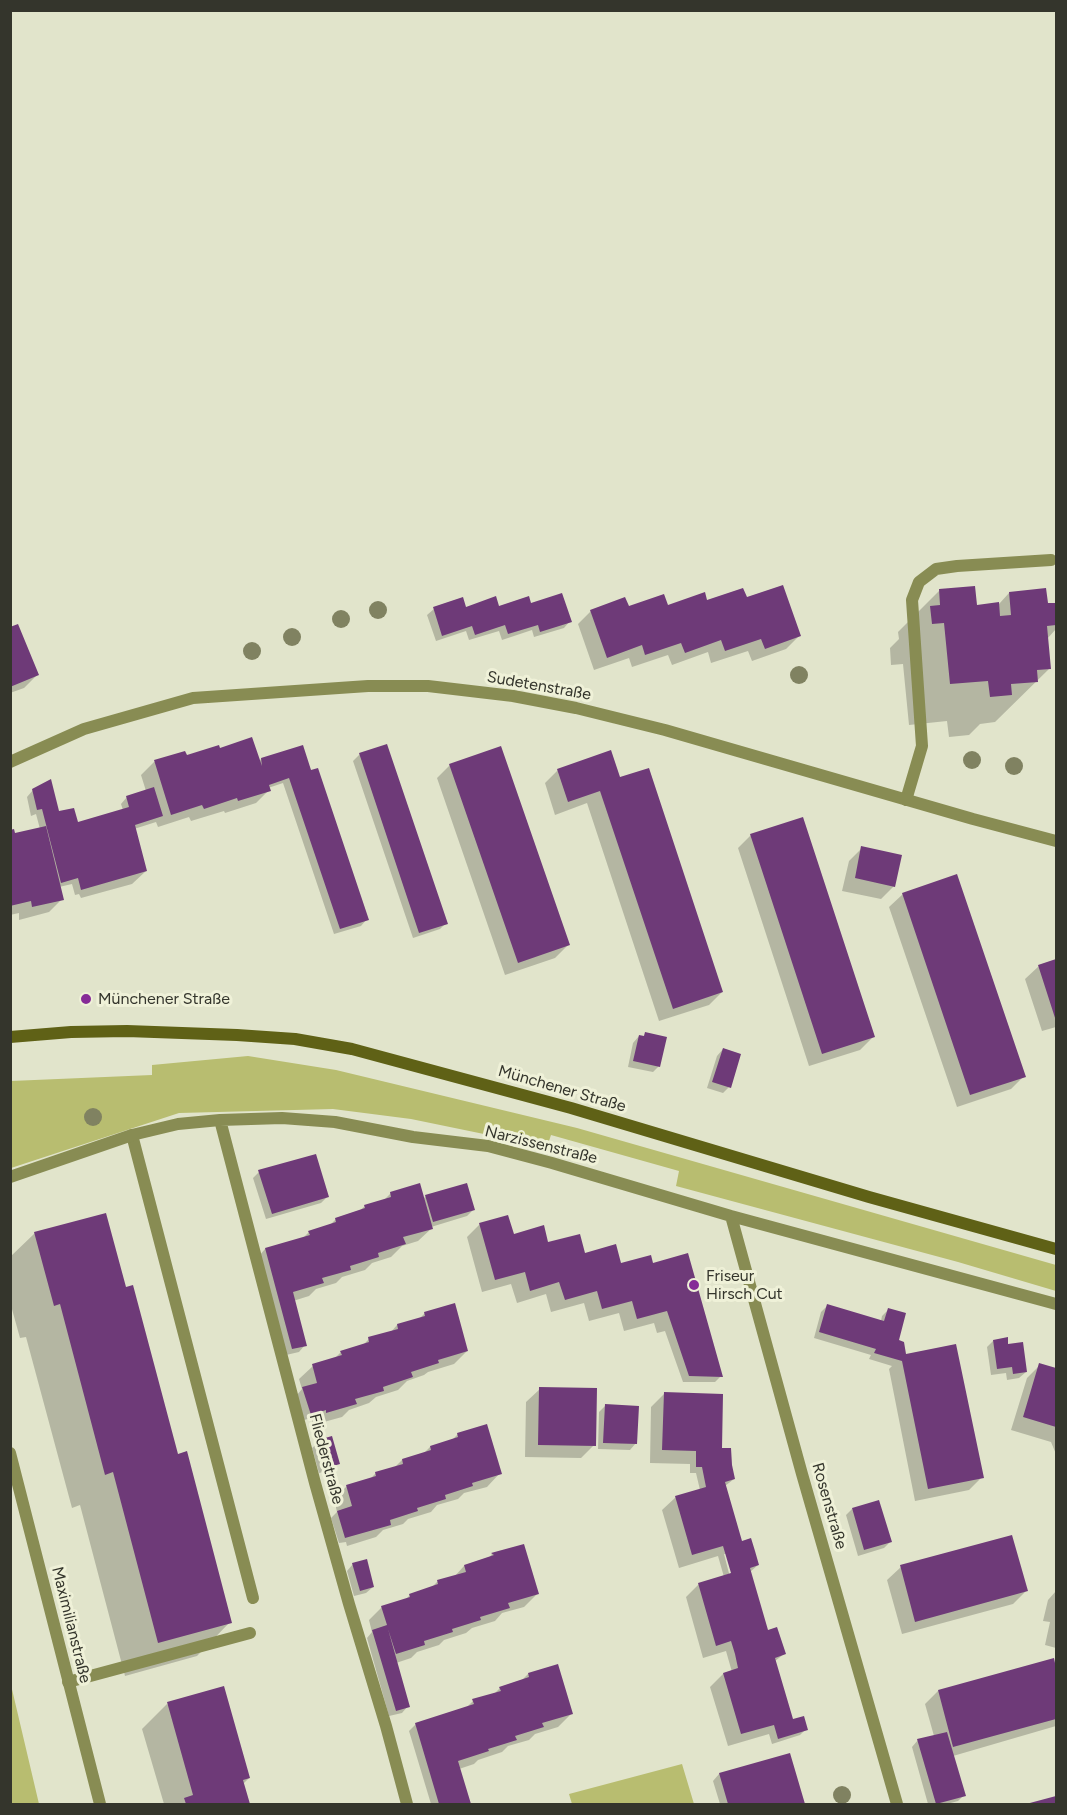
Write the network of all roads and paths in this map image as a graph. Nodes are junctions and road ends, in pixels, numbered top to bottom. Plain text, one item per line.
1 (1051, 560) dead end
2 (10, 762) edge
3 (906, 800) junction
4 (1056, 841) edge
5 (10, 1037) edge
6 (220, 1120) junction
7 (132, 1135) junction
8 (10, 1177) edge
9 (731, 1216) junction
10 (1056, 1249) edge
11 (1056, 1304) edge
12 (10, 1452) edge
13 (254, 1598) dead end
14 (250, 1633) dead end
15 (68, 1682) junction
16 (100, 1804) edge
17 (408, 1804) edge
18 (897, 1804) edge

1 - 3 street
2 - 3 street, Sudetenstraße
3 - 4 street, Sudetenstraße
5 - 10 street, Münchener Straße
6 - 7 street, Narzissenstraße
6 - 9 street, Narzissenstraße
6 - 17 street, Fliederstraße
7 - 8 street, Narzissenstraße
7 - 13 street
9 - 11 street, Narzissenstraße
9 - 18 street, Rosenstraße
12 - 15 street, Maximilianstraße
14 - 15 street
15 - 16 street, Maximilianstraße

